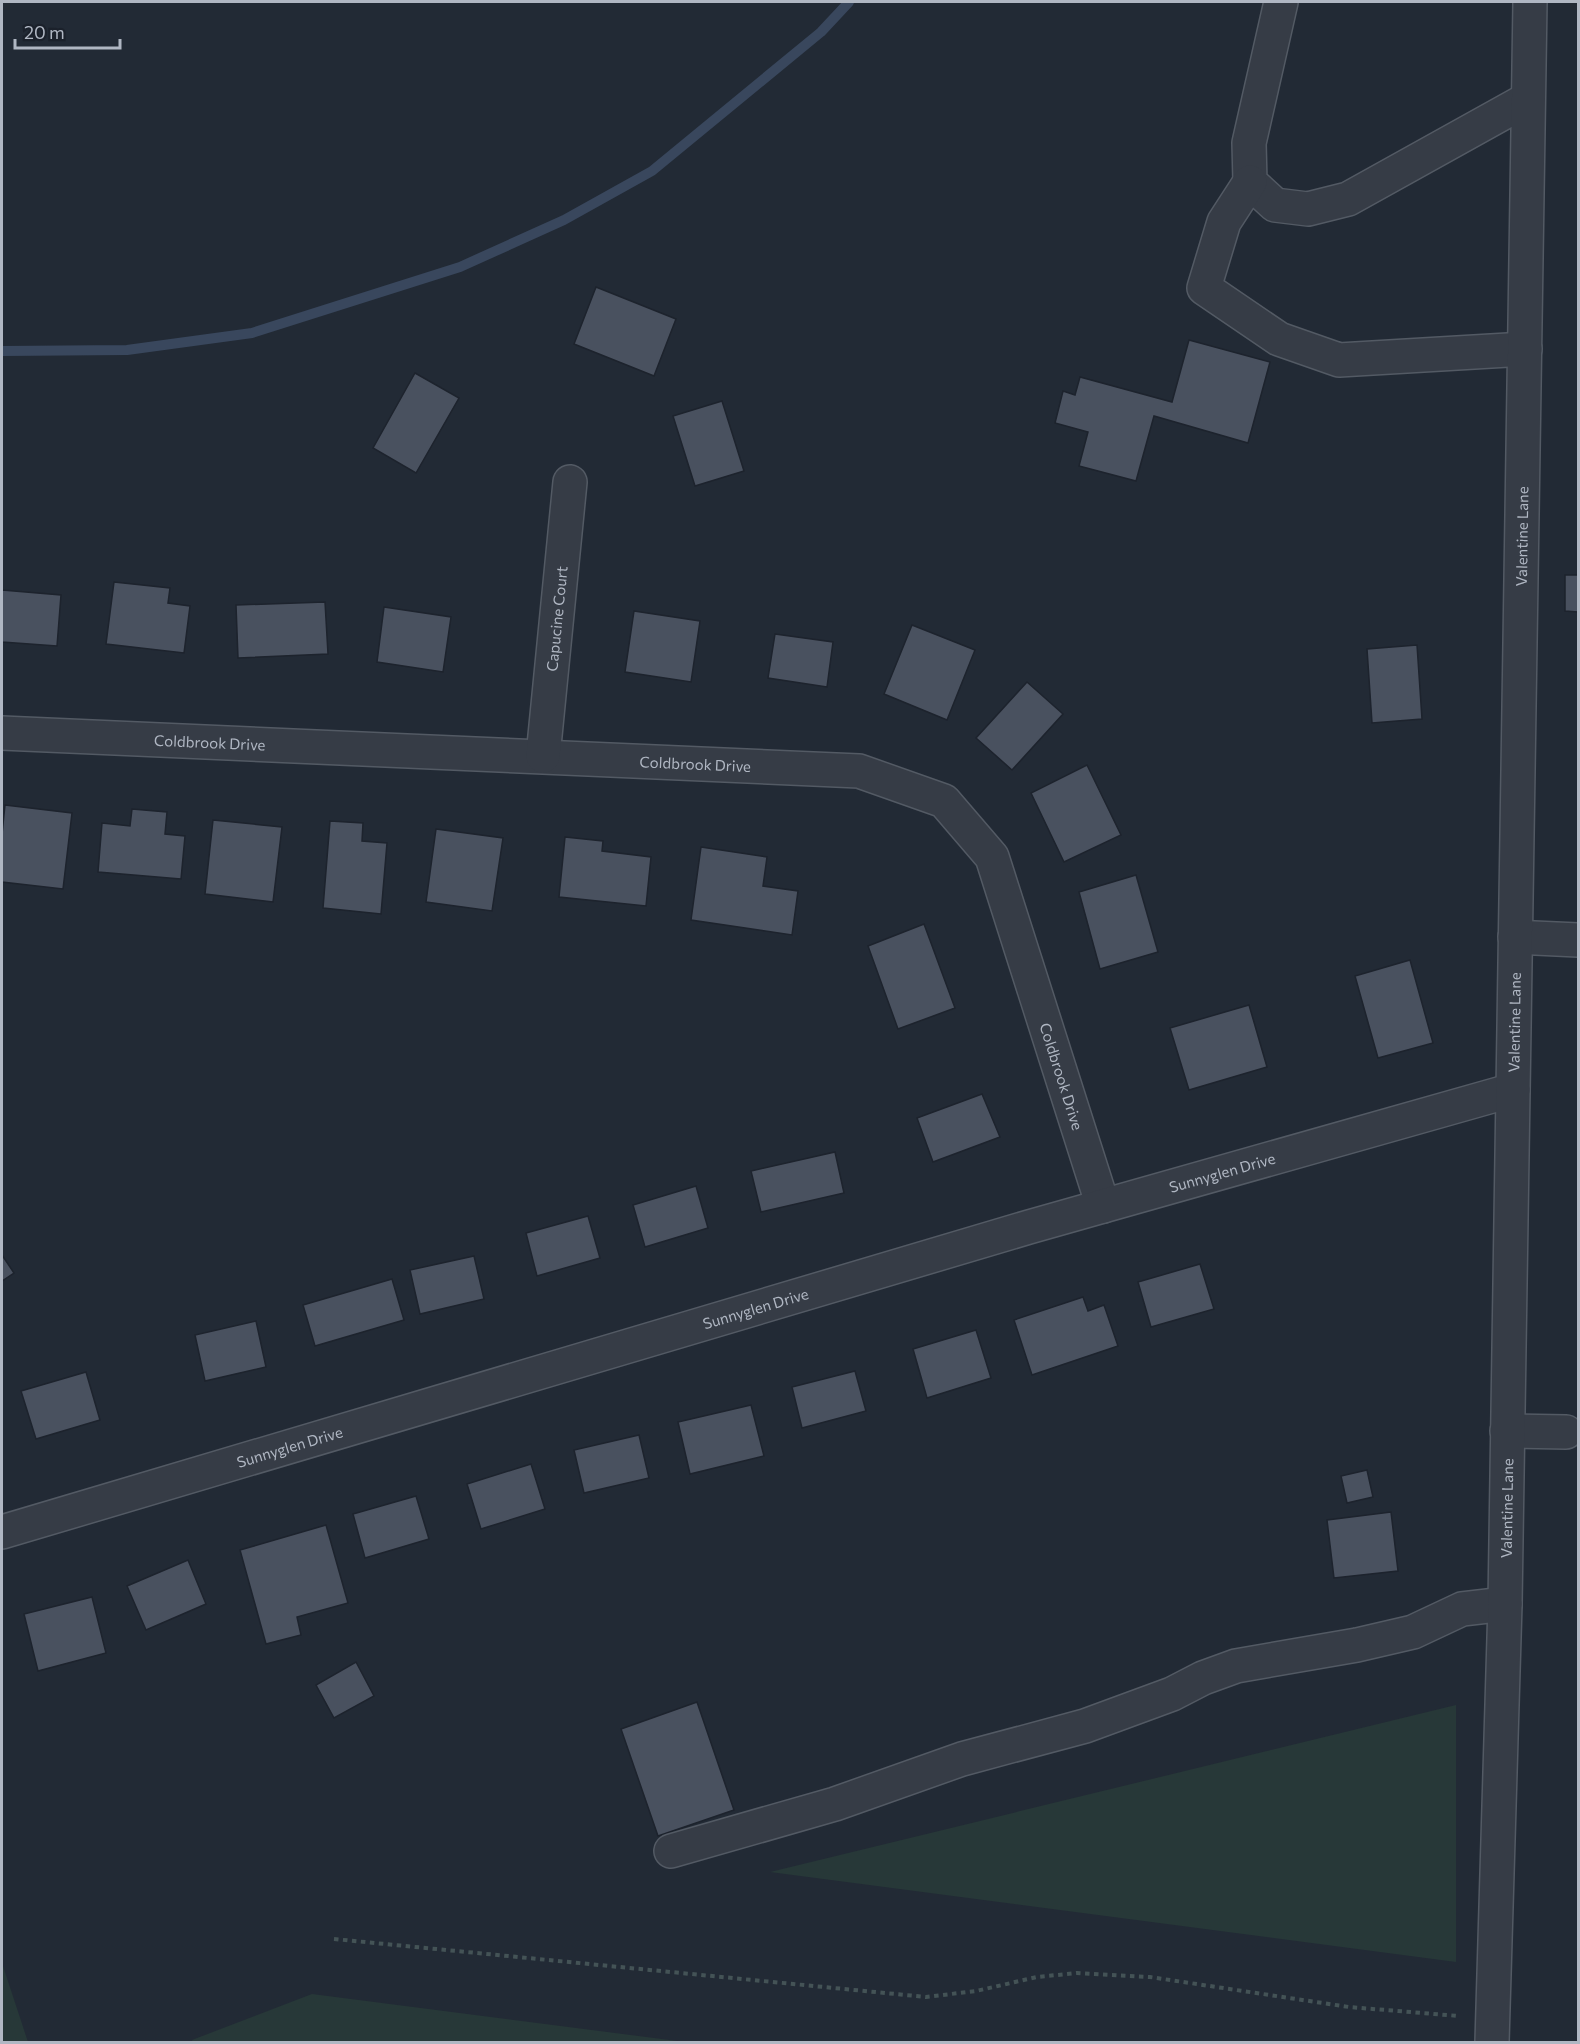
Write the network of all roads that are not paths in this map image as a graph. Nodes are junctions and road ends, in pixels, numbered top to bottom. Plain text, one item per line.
1 (1281, 2) edge
2 (1530, 2) edge
3 (1528, 99) junction
4 (1250, 182) junction
5 (1525, 349) junction
6 (570, 482) dead end
7 (2, 733) edge
8 (543, 756) junction
9 (1515, 937) junction
10 (1578, 940) edge
11 (1513, 1090) junction
12 (1103, 1206) junction
13 (1507, 1431) junction
14 (1566, 1431) dead end
15 (2, 1532) edge
16 (1505, 1604) junction
17 (671, 1851) dead end
18 (1492, 2031) edge

1 - 4 street
2 - 3 street, Valentine Lane
3 - 4 street
3 - 5 street, Valentine Lane
4 - 5 street
5 - 9 street, Valentine Lane
6 - 8 street, Capucine Court
7 - 8 street, Coldbrook Drive
8 - 12 street, Coldbrook Drive
9 - 10 street
9 - 11 street, Valentine Lane
11 - 12 street, Sunnyglen Drive
11 - 13 street, Valentine Lane
12 - 15 street, Sunnyglen Drive
13 - 14 street
13 - 16 street, Valentine Lane
16 - 17 street
16 - 18 street, Valentine Lane

